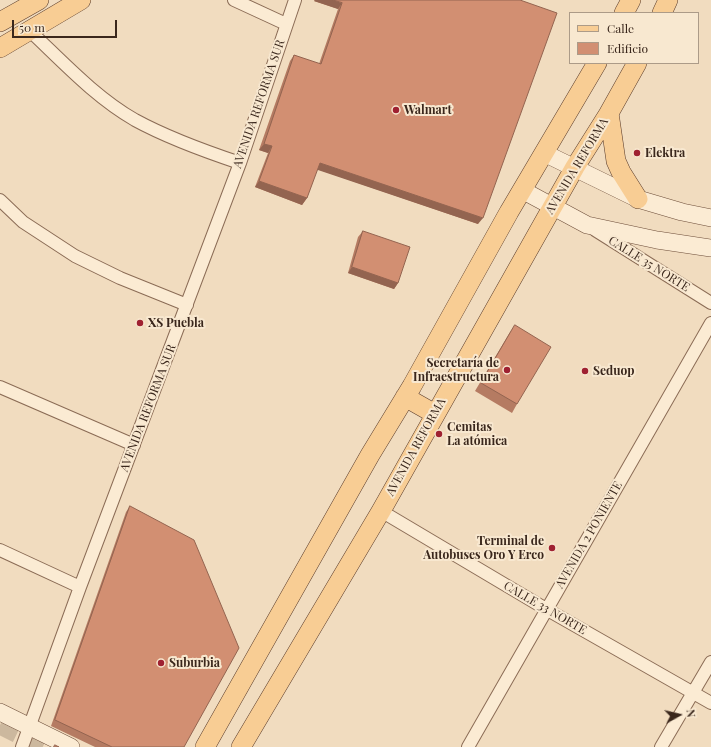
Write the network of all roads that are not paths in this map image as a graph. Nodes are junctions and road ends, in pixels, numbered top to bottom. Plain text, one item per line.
1 (38, 0) edge
2 (81, 0) edge
3 (234, 0) edge
4 (295, 0) edge
5 (631, 0) edge
6 (668, 0) edge
7 (625, 12) edge
8 (662, 12) edge
9 (0, 22) edge
10 (286, 24) junction
11 (30, 31) junction
12 (0, 48) edge
13 (596, 64) edge
14 (636, 64) edge
15 (609, 113) junction
16 (544, 153) junction
17 (240, 163) junction
18 (575, 168) junction
19 (522, 190) junction
20 (638, 199) junction
21 (0, 200) edge
22 (552, 207) junction
23 (711, 218) edge
24 (587, 225) junction
25 (711, 248) edge
26 (711, 303) edge
27 (187, 305) junction
28 (711, 323) edge
29 (0, 387) edge
30 (405, 397) junction
31 (435, 414) junction
32 (134, 445) junction
33 (381, 511) junction
34 (0, 550) edge
35 (80, 587) junction
36 (546, 609) junction
37 (711, 662) edge
38 (693, 693) junction
39 (711, 703) edge
40 (0, 712) edge
41 (30, 726) junction
42 (22, 747) edge
43 (71, 747) edge
44 (205, 747) edge
45 (241, 747) edge
46 (468, 747) edge
47 (662, 747) edge

1 - 9 main road
2 - 11 main road
3 - 10 street
4 - 10 street, AVENIDA REFORMA SUR
5 - 7 main road
6 - 8 main road
10 - 17 street, AVENIDA REFORMA SUR
11 - 12 main road
11 - 17 street
13 - 16 main road
14 - 15 main road, AVENIDA REFORMA
15 - 18 main road, AVENIDA REFORMA
15 - 20 main road
16 - 18 main road
16 - 19 main road
17 - 27 street, AVENIDA REFORMA SUR
18 - 20 main road
18 - 22 main road, AVENIDA REFORMA
19 - 22 main road
19 - 30 main road
20 - 23 main road
21 - 27 street
22 - 24 main road
22 - 31 main road, AVENIDA REFORMA
24 - 25 main road
24 - 26 street, CALLE 35 NORTE
27 - 32 street, AVENIDA REFORMA SUR
28 - 36 street, AVENIDA 2 PONIENTE
29 - 32 street
30 - 31 main road
30 - 44 main road
31 - 33 main road, AVENIDA REFORMA
32 - 35 street, AVENIDA REFORMA SUR
33 - 36 street, CALLE 33 NORTE
33 - 45 main road, AVENIDA REFORMA
34 - 35 street
35 - 41 street, AVENIDA REFORMA SUR
36 - 38 street, CALLE 33 NORTE
36 - 46 street, AVENIDA 2 PONIENTE
37 - 38 street
38 - 39 street, CALLE 33 NORTE
38 - 47 street
40 - 41 main road
41 - 42 street, AVENIDA REFORMA SUR
41 - 43 main road

